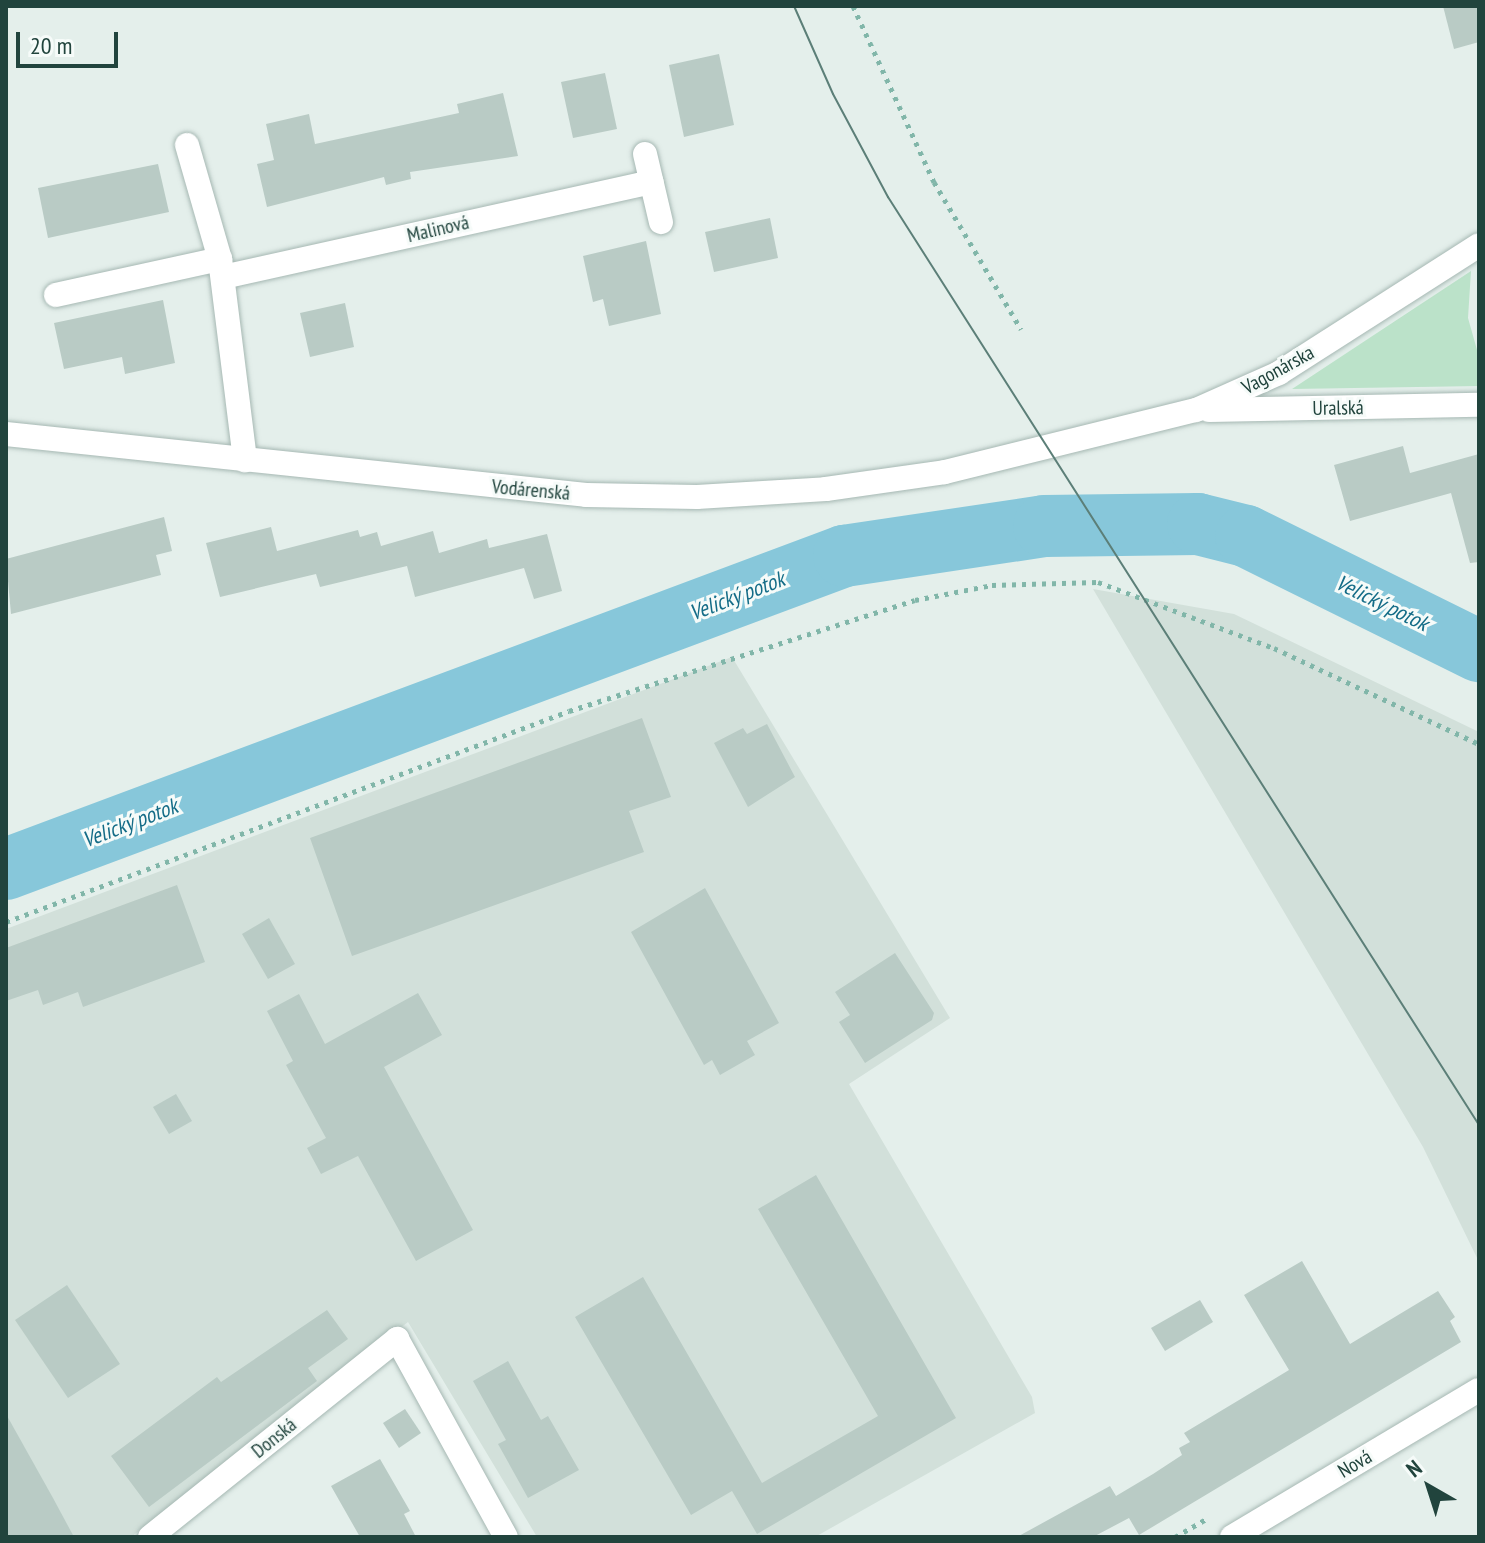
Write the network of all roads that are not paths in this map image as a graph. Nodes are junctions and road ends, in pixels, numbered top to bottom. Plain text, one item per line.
1 (187, 145) dead end
2 (645, 154) dead end
3 (652, 182) junction
4 (661, 222) dead end
5 (1479, 245) edge
6 (222, 268) junction
7 (56, 295) dead end
8 (1479, 405) edge
9 (1196, 410) junction
10 (6, 434) edge
11 (1054, 447) joint
12 (245, 460) junction
13 (1479, 1390) edge
14 (150, 1537) edge
15 (506, 1537) edge
16 (1232, 1537) edge

1 - 6 street
2 - 3 street
3 - 4 street
3 - 6 street, Malinová
5 - 9 street, Vagonárska
6 - 7 street, Malinová
6 - 12 street
8 - 9 street, Uralská
9 - 11 street, Vagonárska
10 - 12 street, Vodárenská
11 - 12 street, Vodárenská
13 - 16 street, Nová
14 - 15 street, Donská

